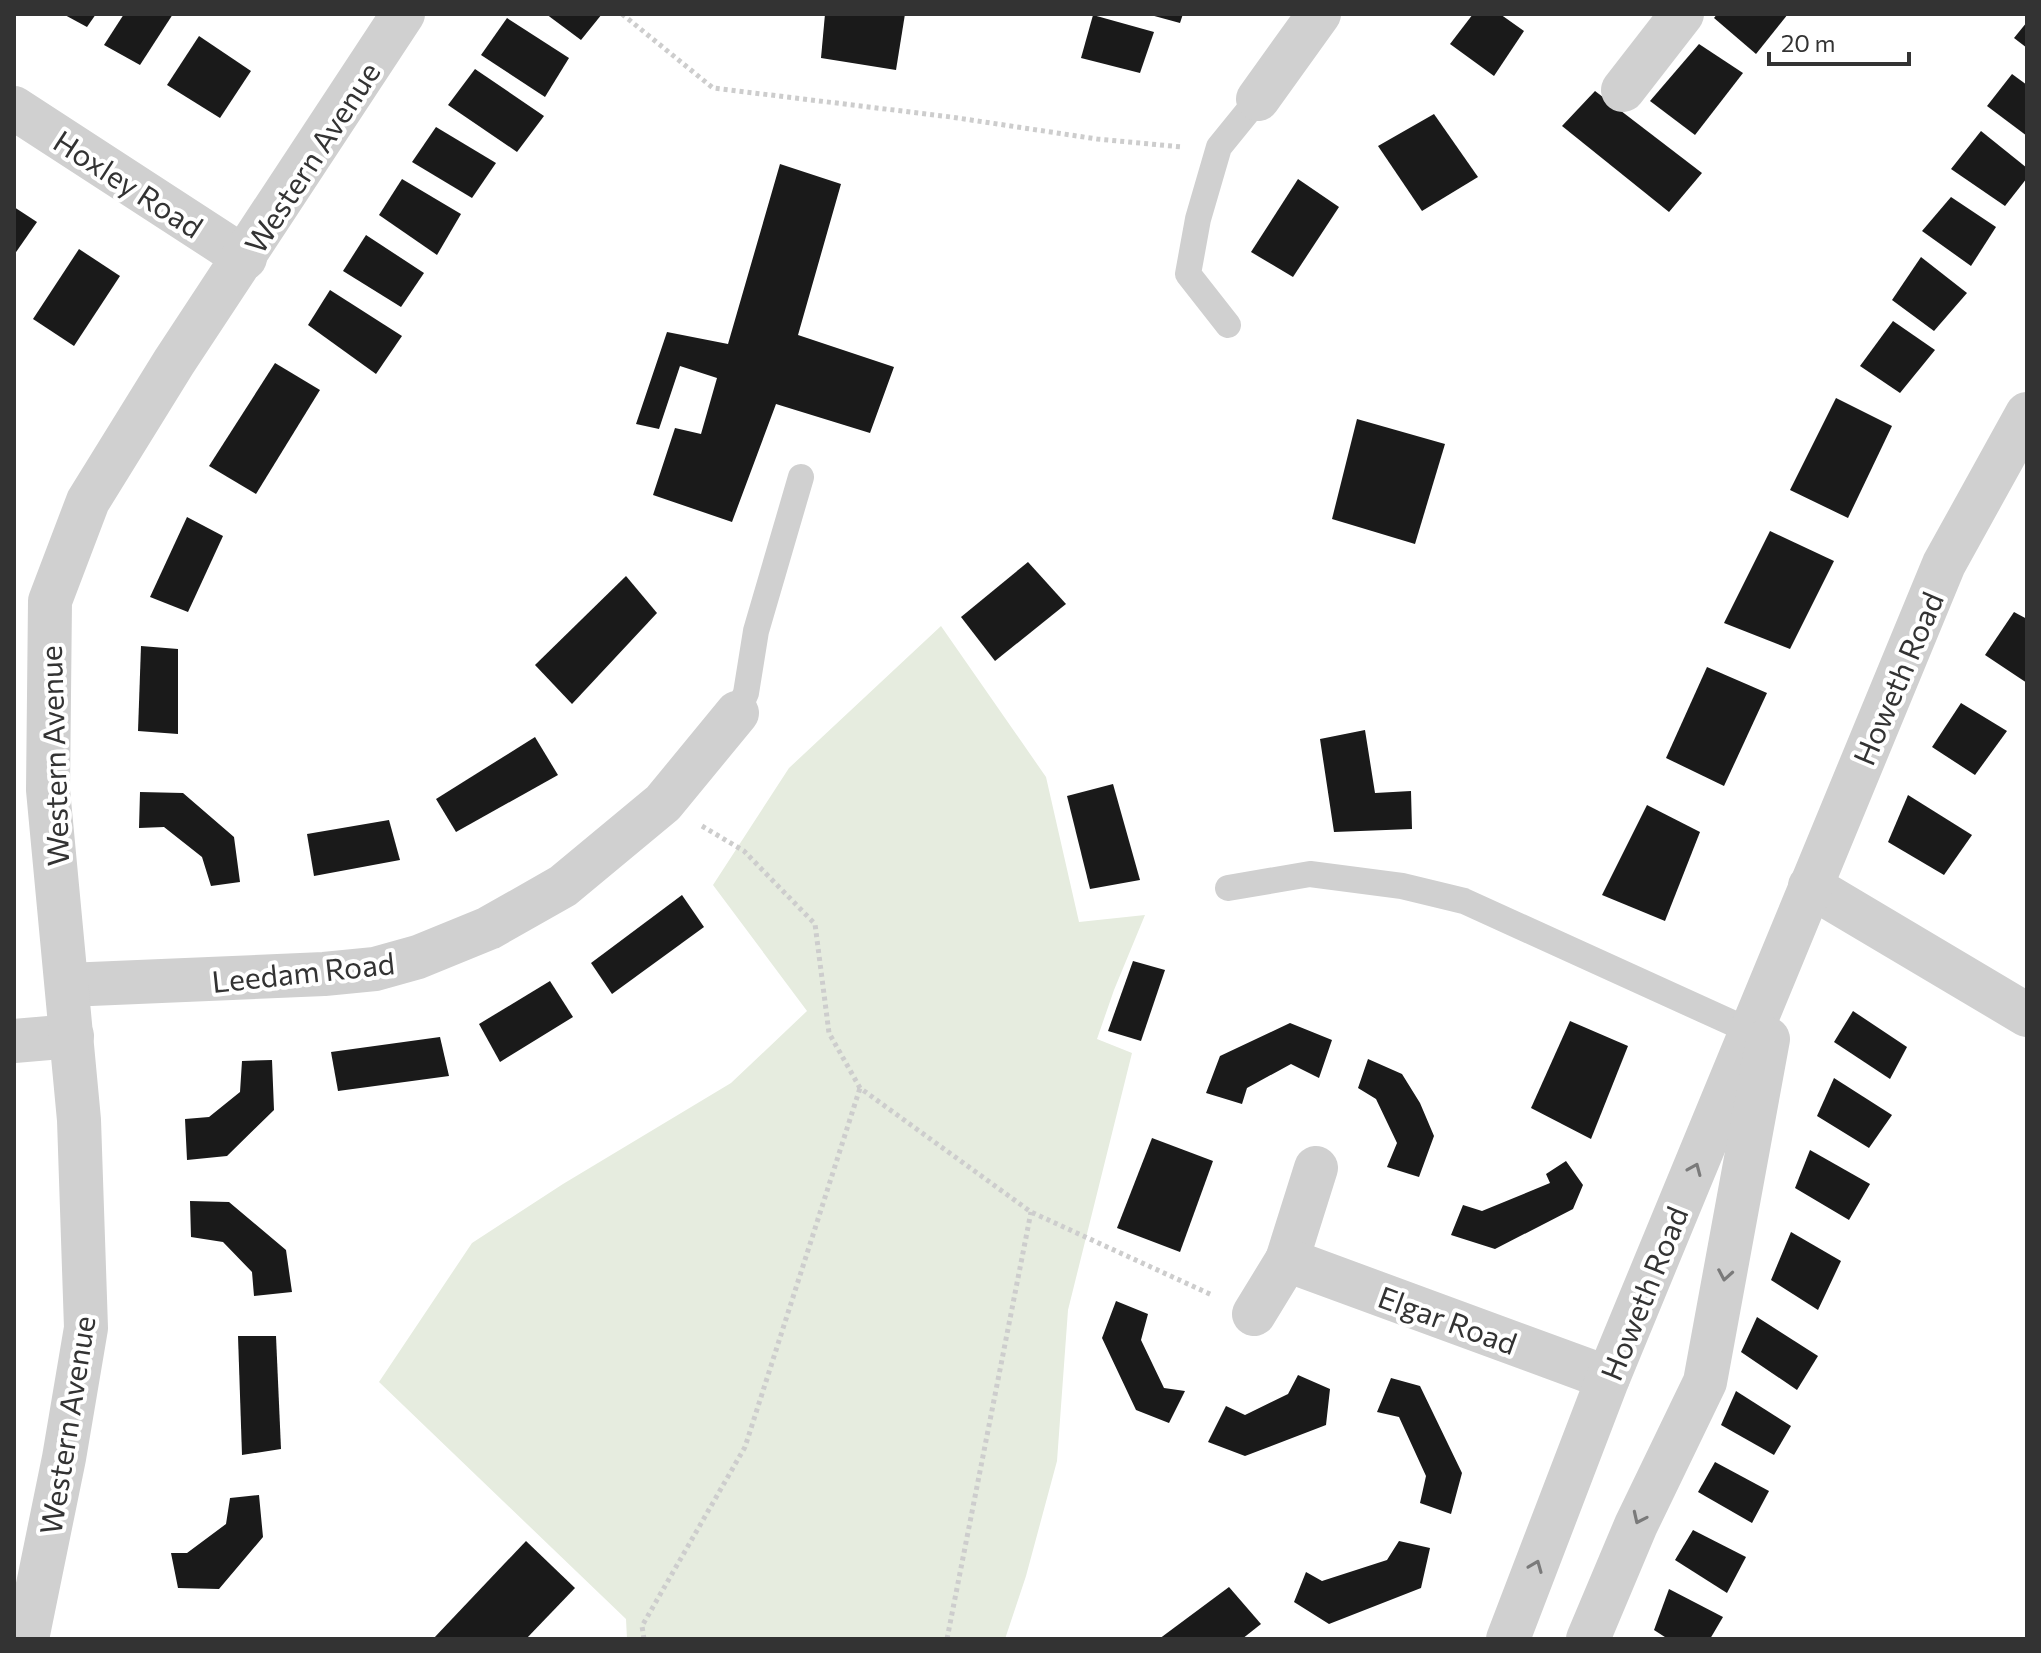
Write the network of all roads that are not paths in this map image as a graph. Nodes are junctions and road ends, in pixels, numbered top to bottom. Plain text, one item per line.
1 (403, 14) edge
2 (1319, 14) edge
3 (1682, 14) edge
4 (1623, 90) dead end
5 (1258, 99) joint
6 (14, 108) edge
7 (245, 258) junction
8 (1228, 325) dead end
9 (2027, 414) edge
10 (801, 477) dead end
11 (737, 713) joint
12 (1810, 886) junction
13 (1228, 888) dead end
14 (1785, 950) junction
15 (67, 985) junction
16 (2027, 1015) edge
17 (1752, 1032) junction
18 (72, 1036) junction
19 (14, 1041) edge
20 (1316, 1168) dead end
21 (1287, 1260) junction
22 (1254, 1314) road end
23 (1608, 1378) junction
24 (27, 1639) edge
25 (1508, 1639) edge
26 (1588, 1639) edge

1 - 7 street, Western Avenue
2 - 5 street
3 - 4 street
5 - 8 lane
6 - 7 street, Hoxley Road
7 - 15 street, Western Avenue
9 - 12 street, Howeth Road
10 - 11 lane
11 - 15 street, Leedam Road
12 - 14 street, Howeth Road
12 - 16 street
13 - 17 lane
14 - 17 street, Howeth Road
14 -> 26 street, Howeth Road
15 - 18 street, Western Avenue
23 -> 17 street, Howeth Road
18 - 19 street
18 - 24 street, Western Avenue
20 - 21 street
21 - 22 street
21 - 23 street, Elgar Road
25 -> 23 street, Howeth Road

